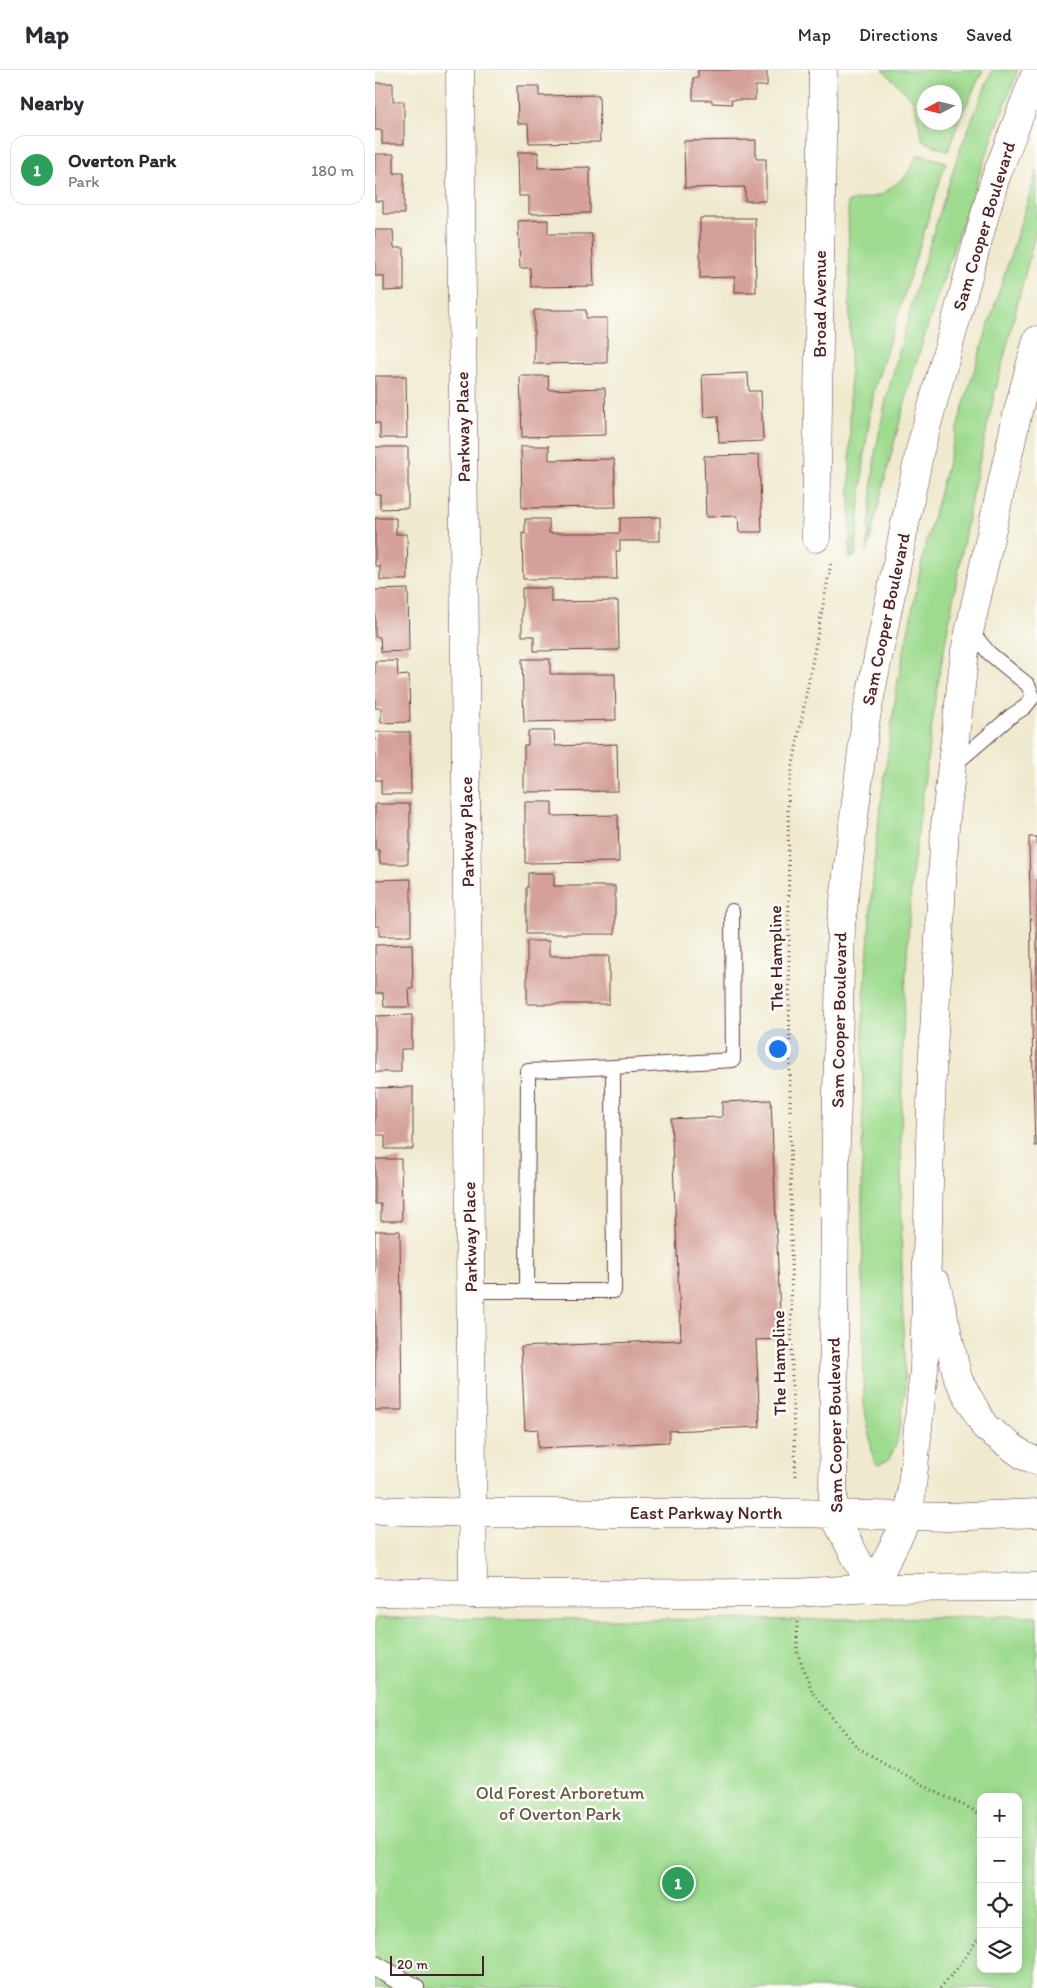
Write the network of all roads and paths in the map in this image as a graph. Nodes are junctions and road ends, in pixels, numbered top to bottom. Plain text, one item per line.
1 (460, 70) edge
2 (823, 70) edge
3 (1037, 70) edge
4 (1037, 340) edge
5 (816, 538) dead end
6 (831, 563) dead end
7 (969, 630) junction
8 (1035, 698) edge
9 (952, 767) junction
10 (732, 911) dead end
11 (613, 1067) junction
12 (927, 1245) junction
13 (527, 1290) junction
14 (471, 1291) junction
15 (1037, 1461) edge
16 (796, 1476) dead end
17 (375, 1510) edge
18 (473, 1513) junction
19 (1037, 1513) edge
20 (833, 1514) junction
21 (909, 1516) junction
22 (1037, 1587) edge
23 (872, 1588) junction
24 (375, 1592) edge
25 (473, 1594) junction
26 (797, 1618) dead end
27 (977, 1812) edge
28 (977, 1940) edge
29 (375, 1966) edge
30 (413, 1988) edge
31 (940, 1988) edge

1 - 14 main road, Parkway Place
2 - 5 main road, Broad Avenue
3 - 20 main road, Sam Cooper Boulevard
4 - 7 main road
6 - 16 path, The Hampline
7 - 8 lane
7 - 9 main road
8 - 9 lane
9 - 12 main road
10 - 11 lane
11 - 13 lane
11 - 13 lane
12 - 15 main road
12 - 21 main road
13 - 14 lane
14 - 18 main road, Parkway Place
17 - 18 main road, East Parkway North
18 - 20 main road, East Parkway North
18 - 25 main road, Parkway Place
19 - 21 main road, East Parkway North
20 - 21 main road, East Parkway North
20 - 23 main road, Sam Cooper Boulevard
21 - 23 main road
22 - 23 main road
23 - 25 main road
24 - 25 main road
26 - 27 path
28 - 31 path
29 - 30 street

